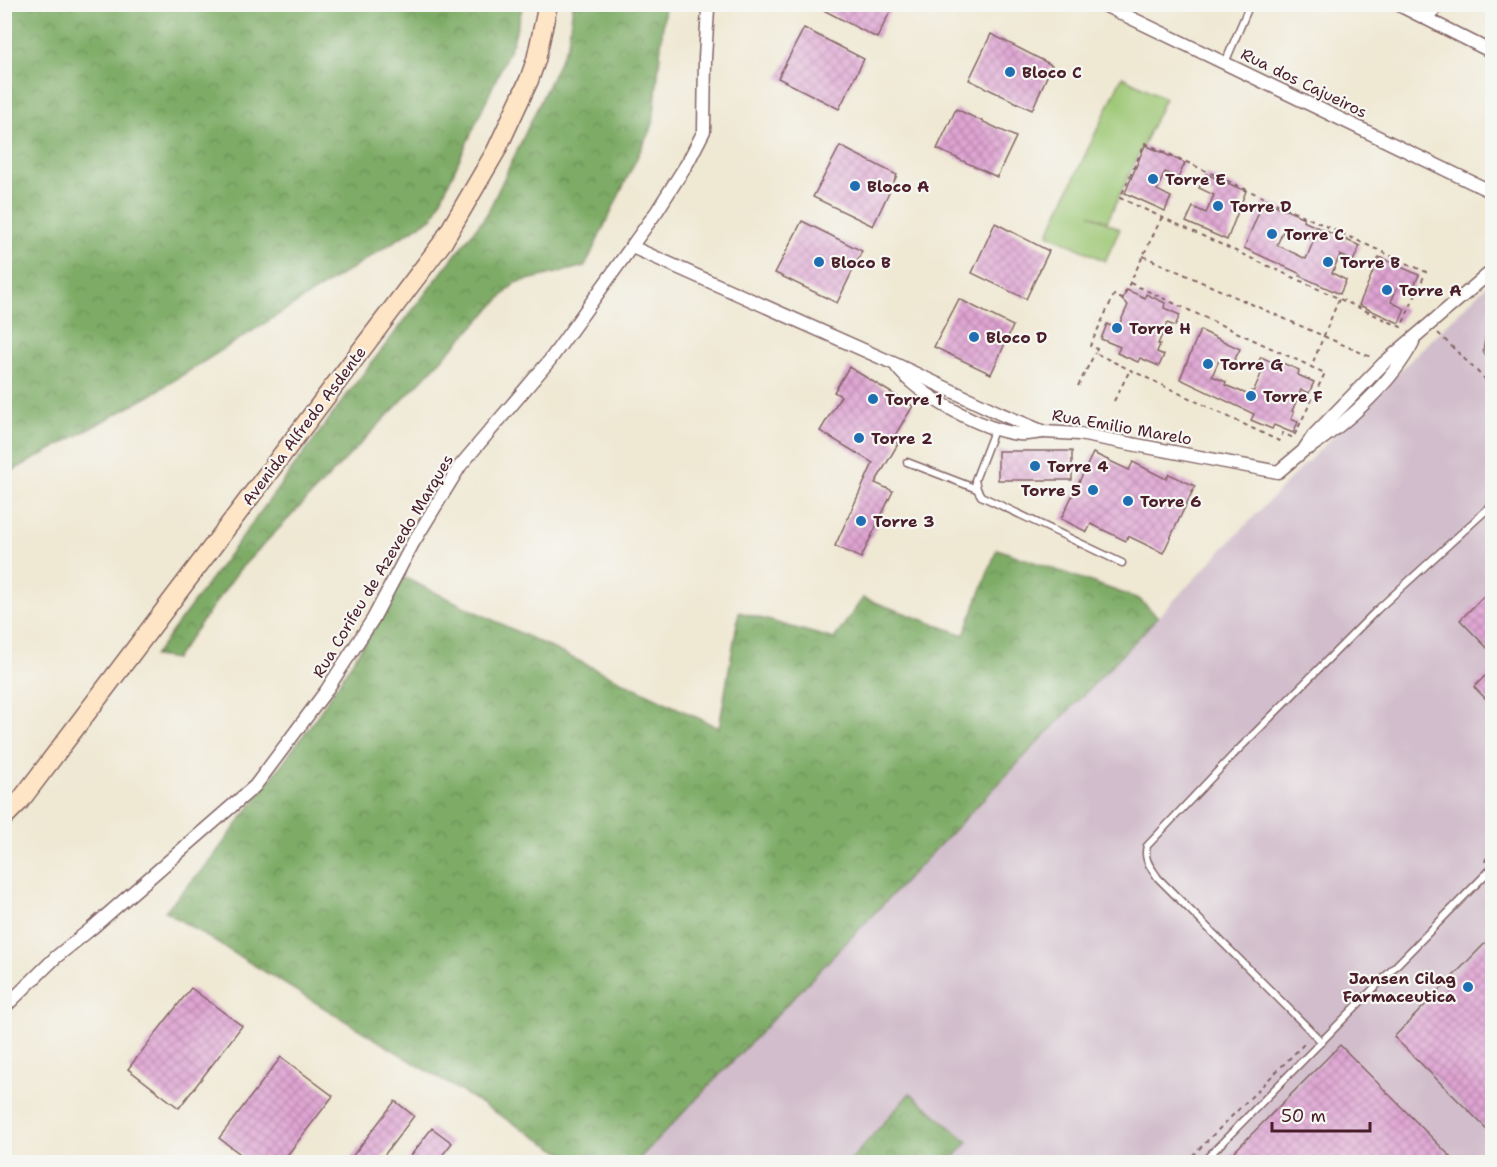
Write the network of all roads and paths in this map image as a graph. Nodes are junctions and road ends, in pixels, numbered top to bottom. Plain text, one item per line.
1 (548, 4) edge
2 (1102, 4) edge
3 (1250, 4) edge
4 (1397, 4) edge
5 (1439, 4) edge
6 (708, 6) edge
7 (1425, 18) junction
8 (1492, 52) edge
9 (1225, 63) junction
10 (1492, 192) edge
11 (1162, 218) junction
12 (632, 247) junction
13 (1143, 256) junction
14 (1492, 271) edge
15 (1130, 283) junction
16 (1339, 298) junction
17 (1430, 324) junction
18 (1416, 335) junction
19 (1492, 336) edge
20 (1324, 337) junction
21 (1095, 353) junction
22 (1492, 358) edge
23 (895, 363) junction
24 (1384, 363) junction
25 (1311, 367) junction
26 (1130, 370) junction
27 (1078, 386) dead end
28 (1360, 386) junction
29 (1492, 386) edge
30 (954, 392) junction
31 (1372, 394) junction
32 (1114, 402) dead end
33 (946, 406) junction
34 (1001, 414) junction
35 (995, 428) junction
36 (1044, 432) junction
37 (1303, 452) junction
38 (907, 462) dead end
39 (976, 489) junction
40 (1492, 505) edge
41 (1122, 563) dead end
42 (4, 816) edge
43 (1492, 868) edge
44 (4, 1008) edge
45 (1322, 1042) junction
46 (1203, 1162) edge

1 - 42 street, Avenida Alfredo Asdente
2 - 9 street, Rua dos Cajueiros
3 - 9 lane
4 - 7 street
5 - 7 street
6 - 12 street, Rua Corifeu de Azevedo Marques
7 - 8 street
9 - 10 street, Rua dos Cajueiros
11 - 13 path
11 - 16 path
11 - 16 path
12 - 23 street, Rua Emilio Marelo
12 - 44 street, Rua Corifeu de Azevedo Marques
13 - 15 path
13 - 20 path
14 - 17 street, Rua Emilio Marelo
15 - 21 path
15 - 25 path
16 - 20 path
17 - 18 street, Rua Emilio Marelo
17 - 29 path
18 - 24 street, Rua Emilio Marelo
18 - 31 street
19 - 22 lane
20 - 24 path
20 - 25 path
21 - 26 path
21 - 27 path
23 - 30 street, Rua Emilio Marelo
23 - 33 street
24 - 28 street, Rua Emilio Marelo
25 - 26 path
26 - 32 path
28 - 31 street
28 - 37 street, Rua Emilio Marelo
30 - 33 street
30 - 34 street, Rua Emilio Marelo
31 - 37 street
33 - 35 street
34 - 35 street
34 - 36 street, Rua Emilio Marelo
35 - 36 street
35 - 39 lane
36 - 37 street, Rua Emilio Marelo
38 - 39 lane
39 - 41 lane
40 - 45 lane
43 - 45 lane
45 - 46 lane

